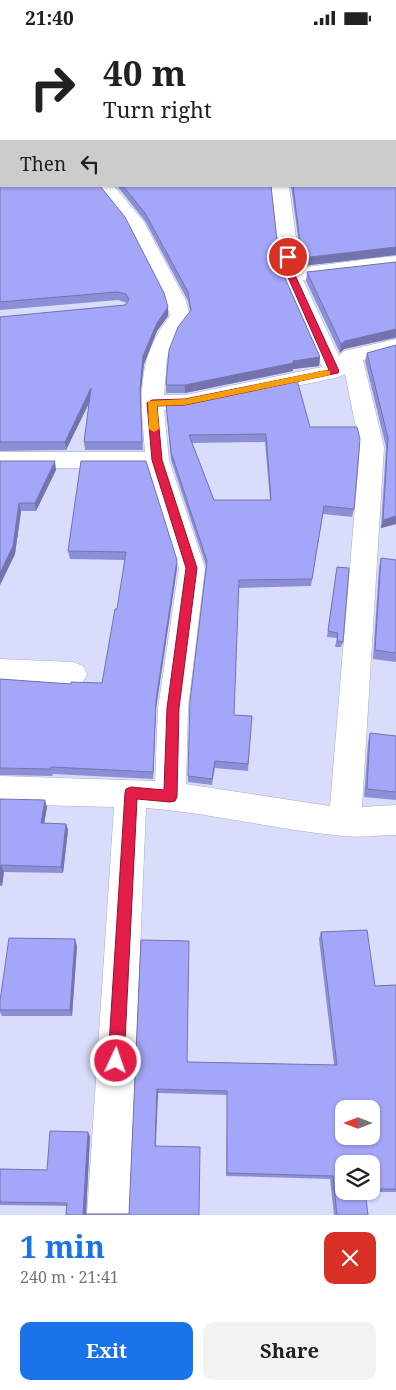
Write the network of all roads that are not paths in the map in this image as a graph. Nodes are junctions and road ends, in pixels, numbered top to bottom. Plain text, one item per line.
1 (105, 187) edge
2 (280, 187) edge
3 (396, 262) edge
4 (291, 275) junction
5 (396, 345) edge
6 (344, 364) junction
7 (152, 403) junction
8 (0, 460) edge
9 (157, 460) junction
10 (0, 671) edge
11 (73, 674) dead end
12 (0, 790) edge
13 (131, 793) junction
14 (170, 797) junction
15 (396, 819) edge
16 (345, 822) junction
17 (108, 1215) edge

1 - 7 street
2 - 4 street
3 - 4 street
4 - 6 street
5 - 6 street
6 - 7 street
6 - 16 street
7 - 9 street
8 - 9 street
9 - 14 street
10 - 11 street
12 - 13 street
13 - 14 street
13 - 17 street
14 - 16 street
15 - 16 street

